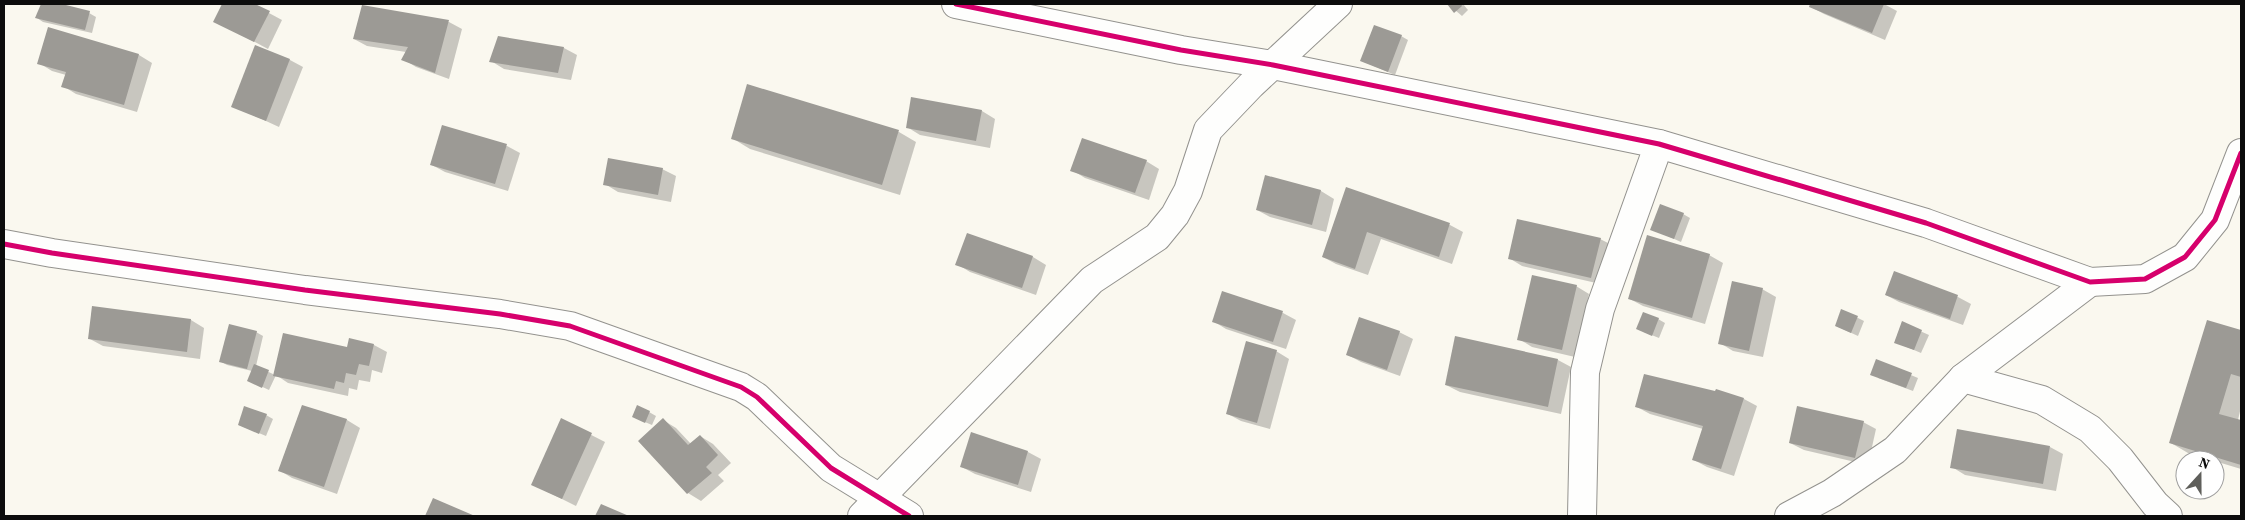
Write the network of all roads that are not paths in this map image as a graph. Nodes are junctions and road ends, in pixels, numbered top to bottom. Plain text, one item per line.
1 (956, 4) edge
2 (1338, 4) edge
3 (1273, 64) junction
4 (1658, 144) junction
5 (2239, 165) edge
6 (4, 244) edge
7 (2090, 282) junction
8 (1963, 378) junction
9 (870, 507) edge
10 (909, 516) edge
11 (1582, 516) edge
12 (1789, 516) edge
13 (2168, 516) edge

1 - 3 street
2 - 3 street
3 - 4 street
3 - 9 street
4 - 7 street
4 - 11 street
5 - 7 street
6 - 9 street
7 - 8 street
8 - 12 street
8 - 13 street
9 - 10 street

